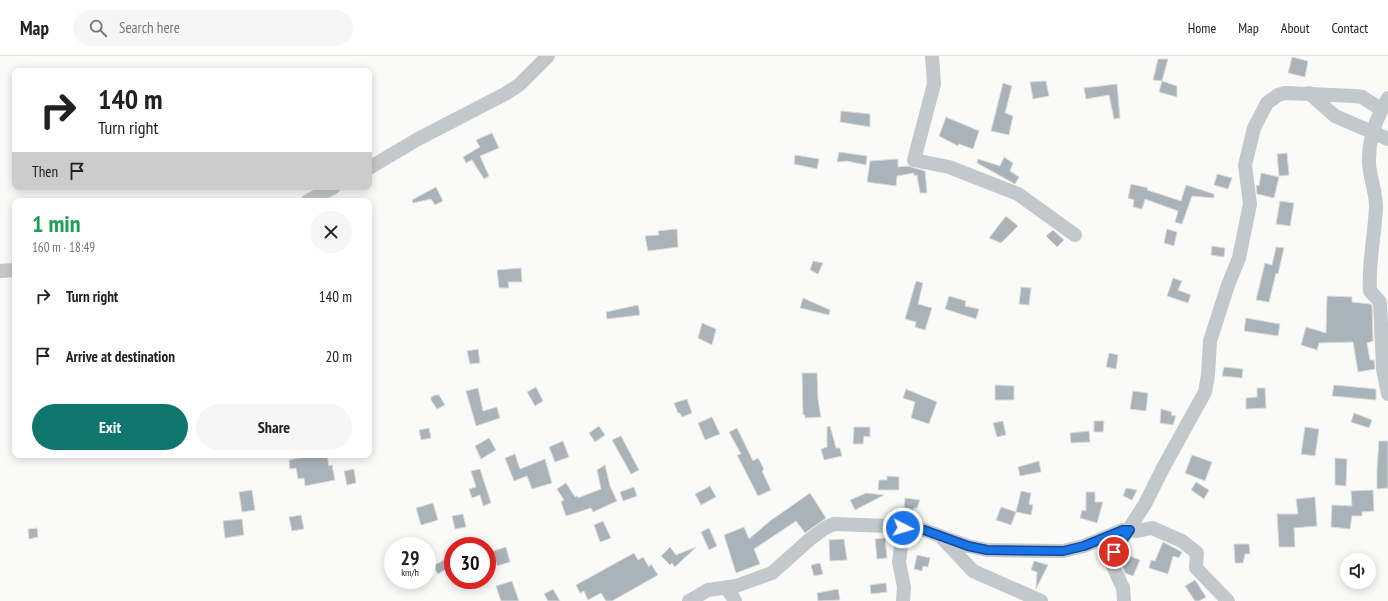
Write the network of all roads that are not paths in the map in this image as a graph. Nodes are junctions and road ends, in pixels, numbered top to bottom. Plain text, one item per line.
1 (548, 56) edge
2 (932, 56) edge
3 (1309, 93) junction
4 (1384, 103) edge
5 (1372, 133) junction
6 (1388, 139) edge
7 (372, 166) edge
8 (328, 190) edge
9 (314, 198) edge
10 (1075, 235) dead end
11 (12, 270) edge
12 (0, 271) edge
13 (1386, 369) edge
14 (1388, 394) edge
15 (903, 528) junction
16 (1130, 530) junction
17 (939, 535) junction
18 (727, 588) junction
19 (689, 601) edge
20 (735, 601) edge
21 (903, 601) edge
22 (1041, 601) edge
23 (1124, 601) edge
24 (1228, 601) edge

1 - 7 street
2 - 10 street
3 - 4 street
3 - 5 street
3 - 16 street
4 - 5 street
5 - 6 street
5 - 13 street
8 - 9 street
11 - 12 street
13 - 14 street
15 - 17 street
15 - 18 street
15 - 21 street
16 - 17 street
16 - 23 street
16 - 24 street
17 - 22 street
18 - 19 street
18 - 20 street

